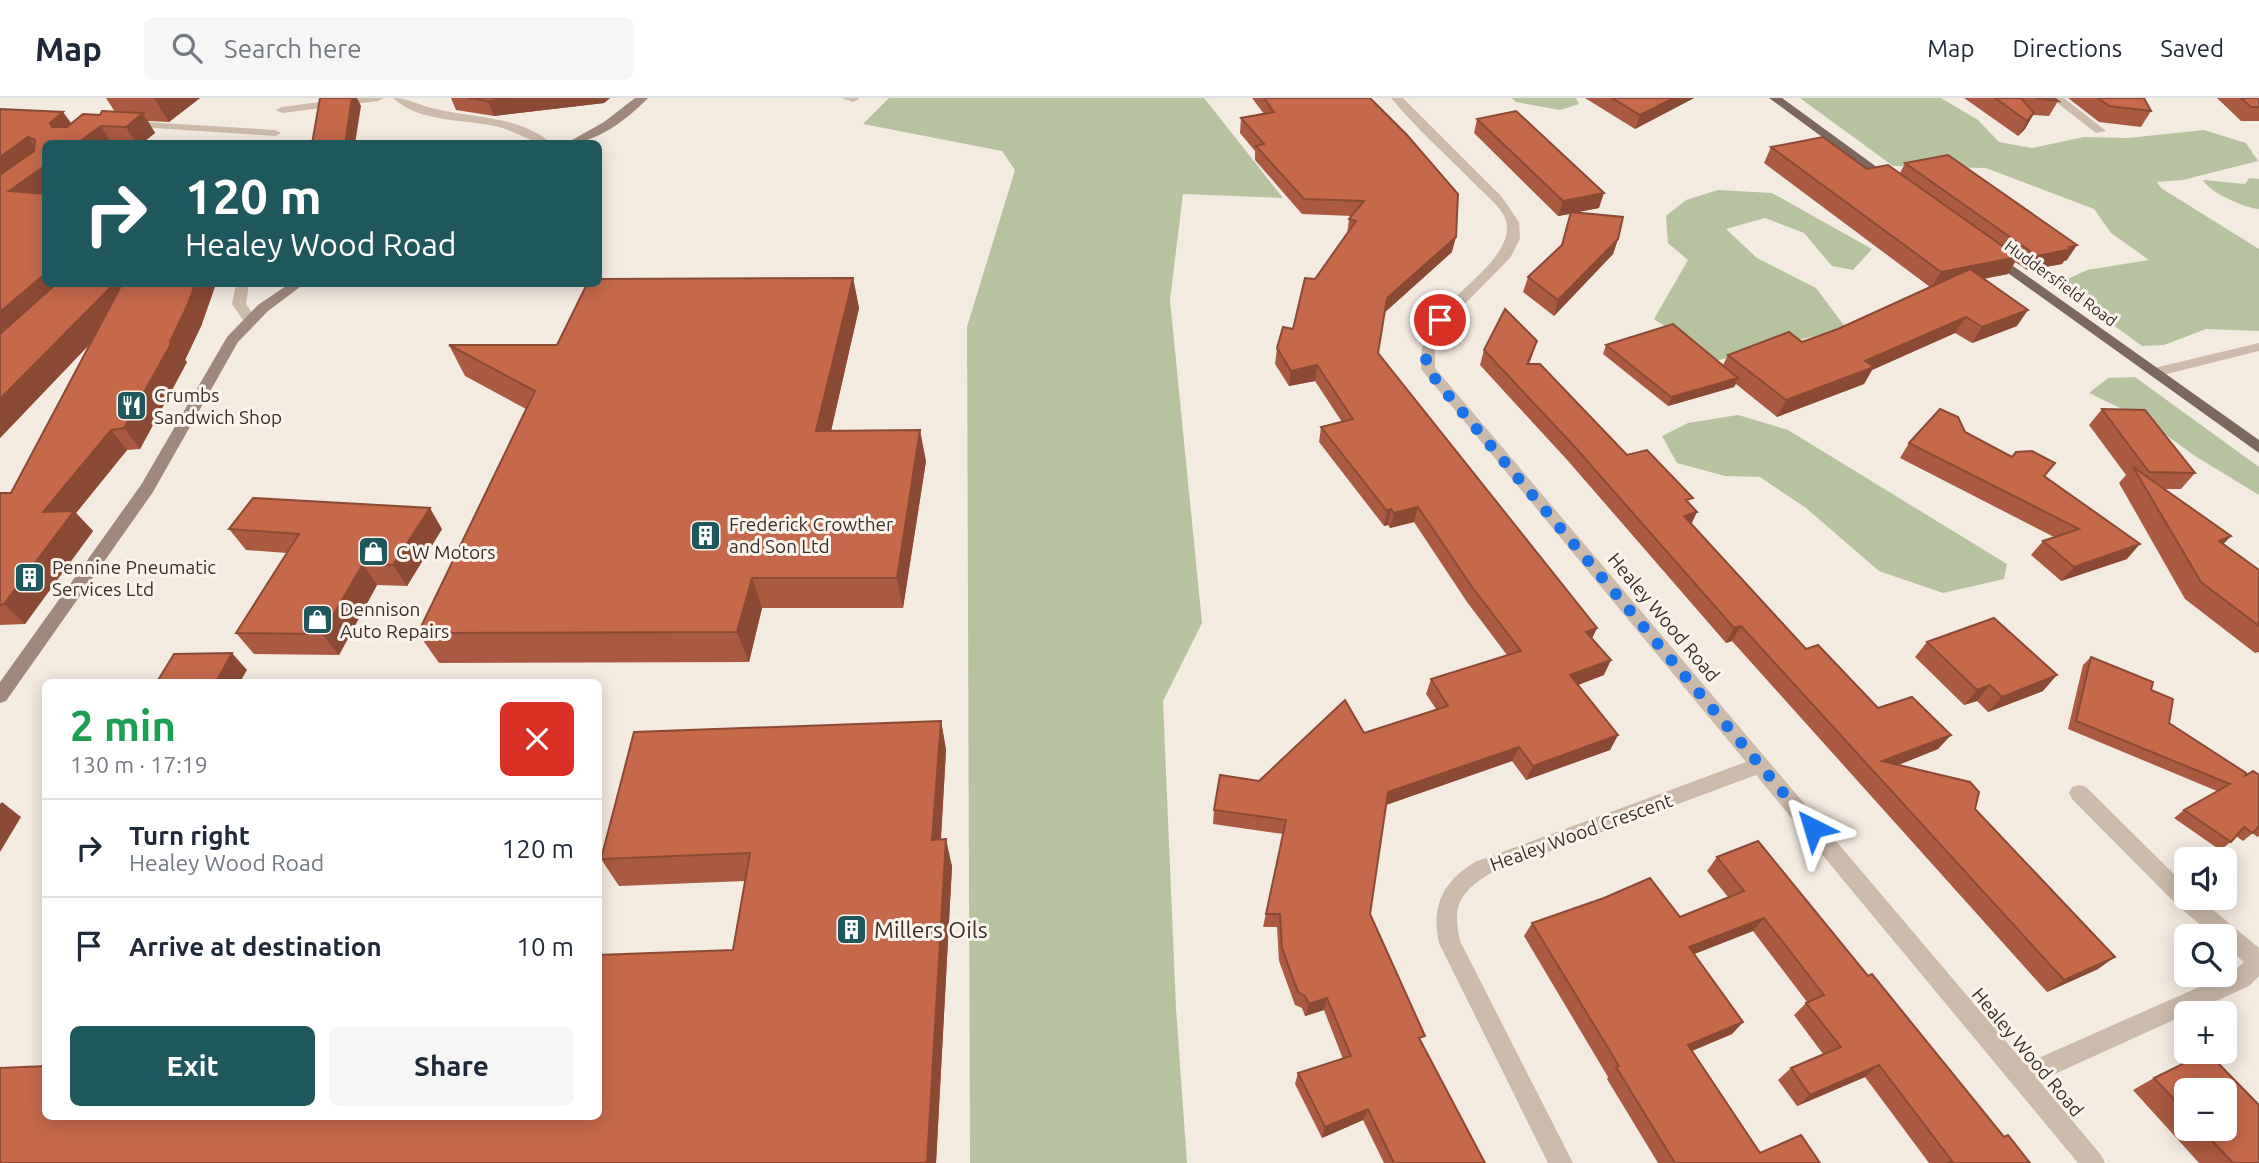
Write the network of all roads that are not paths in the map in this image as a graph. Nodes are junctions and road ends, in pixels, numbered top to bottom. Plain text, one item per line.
1 (378, 98) edge
2 (399, 98) edge
3 (642, 98) edge
4 (1397, 98) edge
5 (1775, 98) edge
6 (2057, 98) edge
7 (283, 104) edge
8 (111, 123) edge
9 (2100, 131) dead end
10 (272, 140) edge
11 (538, 140) edge
12 (578, 140) edge
13 (1898, 187) edge
14 (1985, 250) edge
15 (242, 287) edge
16 (293, 287) edge
17 (250, 320) junction
18 (2259, 346) edge
19 (2155, 372) junction
20 (2259, 448) edge
21 (0, 696) edge
22 (1761, 765) junction
23 (2079, 793) dead end
24 (2259, 962) edge
25 (2021, 1077) junction
26 (1562, 1163) edge
27 (2093, 1163) edge

1 - 7 street
2 - 11 street
3 - 12 street
4 - 22 street, Healey Wood Road
5 - 13 main road
6 - 9 street
7 - 10 street
8 - 10 street
14 - 19 main road, Huddersfield Road
15 - 17 street
16 - 17 street
17 - 21 street
18 - 19 street
19 - 20 main road, Huddersfield Road
22 - 25 street, Healey Wood Road
22 - 26 street, Healey Wood Crescent
23 - 24 street
24 - 25 street
25 - 27 street, Healey Wood Road

